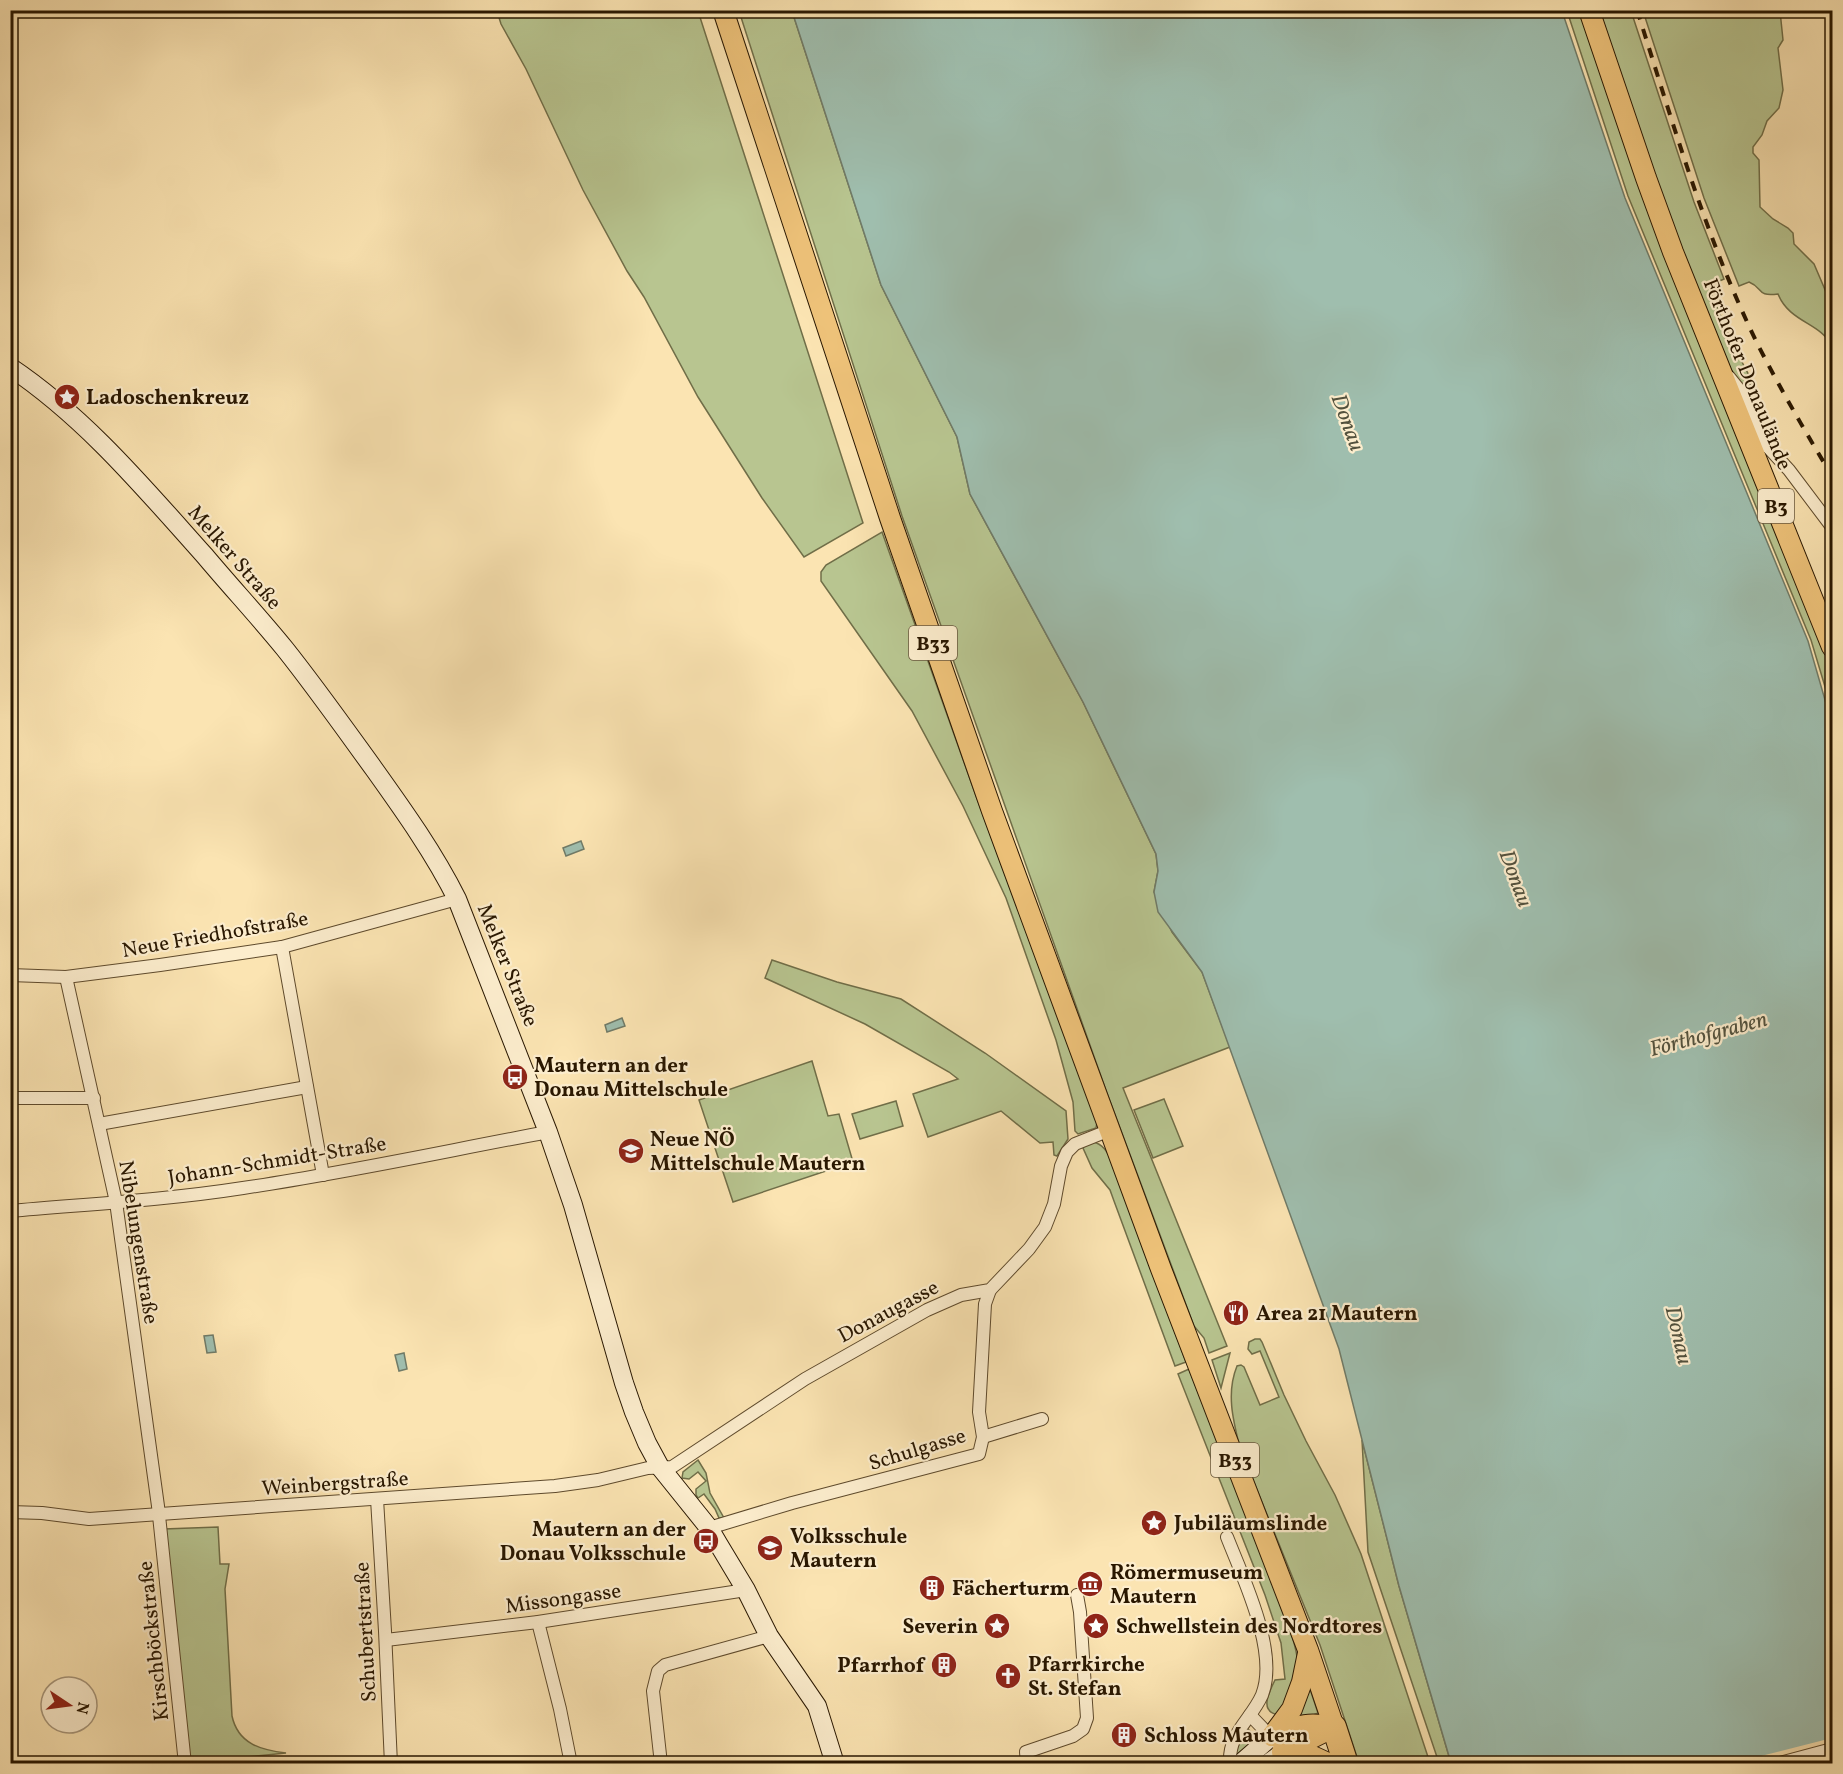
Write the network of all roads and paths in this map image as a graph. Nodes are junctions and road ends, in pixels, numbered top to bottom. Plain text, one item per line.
1 (723, 10) edge
2 (1588, 10) edge
3 (1719, 365) junction
4 (17, 371) edge
5 (1833, 527) edge
6 (1833, 647) edge
7 (457, 899) junction
8 (282, 947) junction
9 (10, 975) edge
10 (66, 976) junction
11 (307, 1087) junction
12 (10, 1098) edge
13 (94, 1098) junction
14 (99, 1124) junction
15 (1110, 1130) junction
16 (548, 1132) junction
17 (323, 1175) junction
18 (116, 1202) junction
19 (10, 1211) edge
20 (990, 1290) junction
21 (1042, 1419) dead end
22 (983, 1437) junction
23 (660, 1467) junction
24 (377, 1499) junction
25 (10, 1512) edge
26 (159, 1515) junction
27 (709, 1528) junction
28 (1227, 1537) dead end
29 (746, 1590) junction
30 (1077, 1595) dead end
31 (538, 1622) junction
32 (769, 1636) junction
33 (386, 1640) junction
34 (1308, 1650) junction
35 (1250, 1715) junction
36 (1334, 1727) junction
37 (1833, 1749) edge
38 (1274, 1751) edge
39 (185, 1763) edge
40 (161, 1764) edge
41 (391, 1764) edge
42 (571, 1764) edge
43 (661, 1764) edge
44 (835, 1764) edge
45 (1027, 1764) edge
46 (1230, 1764) edge
47 (1240, 1764) edge
48 (1325, 1764) edge
49 (1346, 1764) edge
50 (1776, 1764) edge

1 - 15 main road, B33
2 - 3 main road, Förthofer Donaulände / B3
3 - 5 street
3 - 6 main road, Förthofer Donaulände / B3
4 - 7 street, Melker Straße
7 - 8 street, Neue Friedhofstraße
7 - 16 street, Melker Straße
8 - 10 street, Neue Friedhofstraße
8 - 11 street
9 - 10 street, Neue Friedhofstraße
10 - 13 street, Nibelungenstraße
11 - 14 street
11 - 17 street
12 - 13 street
13 - 14 street, Nibelungenstraße
14 - 18 street, Nibelungenstraße
15 - 20 street
15 - 34 main road, B33
16 - 17 street, Johann-Schmidt-Straße
16 - 23 street, Melker Straße
17 - 18 street, Johann-Schmidt-Straße
18 - 19 street, Johann-Schmidt-Straße
18 - 26 street, Nibelungenstraße
20 - 22 street, Schulgasse
20 - 23 street, Donaugasse
21 - 22 street
22 - 27 street, Schulgasse
23 - 24 street, Weinbergstraße
23 - 27 street, Melker Straße
24 - 26 street, Weinbergstraße
24 - 33 street, Schubertstraße
25 - 26 street, Weinbergstraße
26 - 39 street, Kirschböckstraße
27 - 29 street, Melker Straße
28 - 35 street
29 - 31 street, Missongasse
29 - 32 street, Melker Straße
30 - 45 street
31 - 33 street, Missongasse
31 - 42 street
32 - 43 street
32 - 44 street, Melker Straße
33 - 41 street, Schubertstraße
34 - 36 main road, B33
34 - 38 main road
35 - 38 street
35 - 46 street
36 - 38 main road
36 - 49 highway, B33
37 - 50 street
38 - 47 street
38 - 48 highway
39 - 40 street

